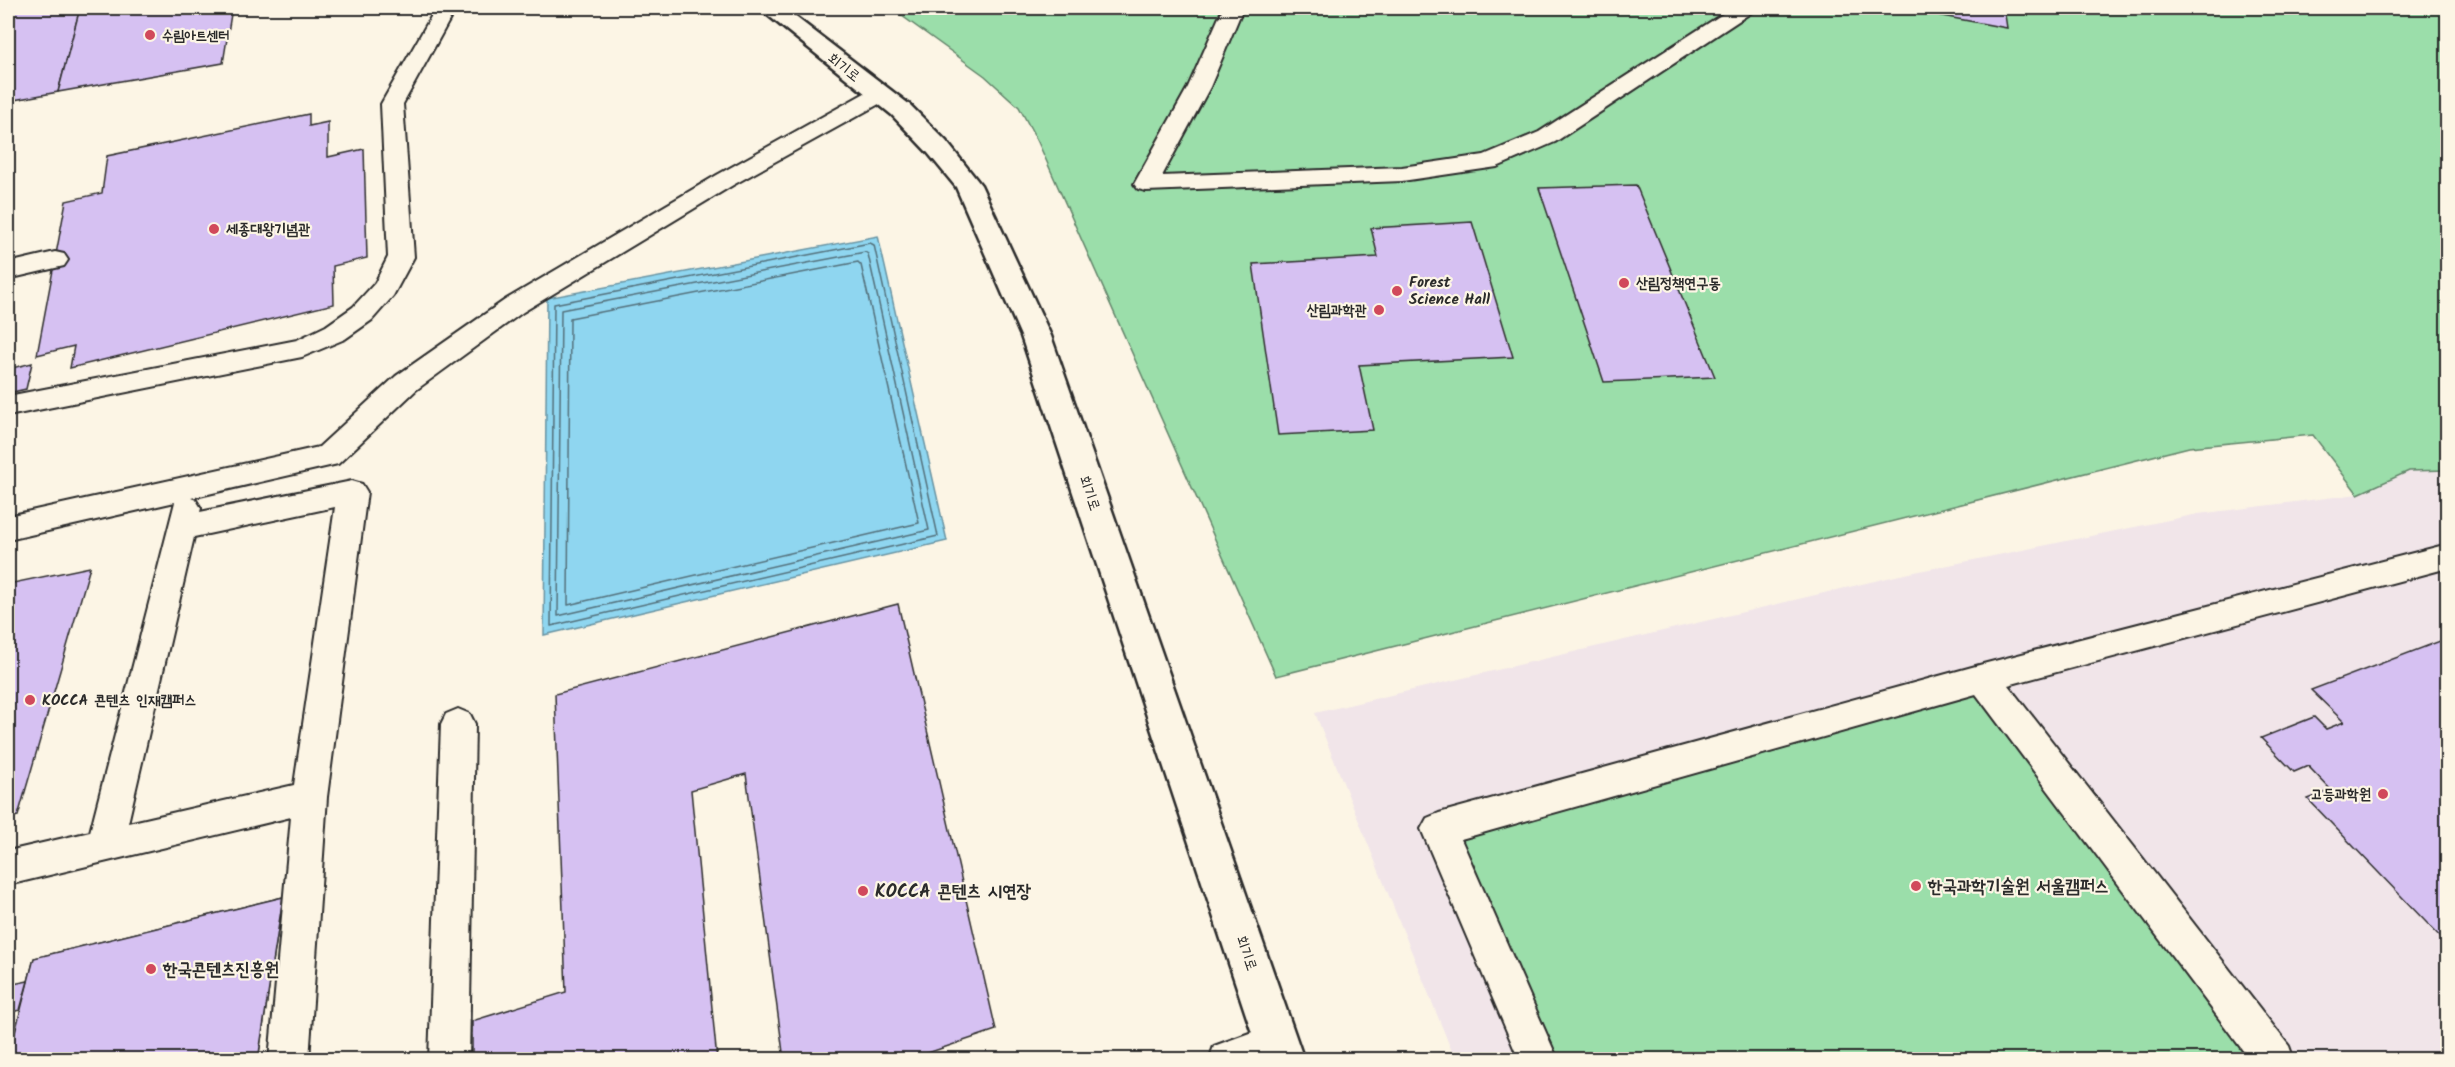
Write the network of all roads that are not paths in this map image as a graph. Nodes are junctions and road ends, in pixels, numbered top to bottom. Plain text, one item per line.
1 (446, 8) edge
2 (770, 8) edge
3 (1233, 8) edge
4 (1745, 8) edge
5 (880, 94) junction
6 (55, 260) dead end
7 (8, 271) edge
8 (8, 406) edge
9 (191, 488) junction
10 (8, 528) edge
11 (181, 528) junction
12 (2448, 556) edge
13 (1983, 678) junction
14 (458, 723) dead end
15 (310, 796) junction
16 (105, 845) junction
17 (8, 868) edge
18 (1280, 1051) edge
19 (289, 1059) edge
20 (449, 1059) edge
21 (1228, 1059) edge
22 (1539, 1059) edge
23 (2275, 1059) edge

1 - 8 lane
2 - 5 main road, 회기로
3 - 4 lane
5 - 9 lane
5 - 18 main road, 회기로
6 - 7 lane
9 - 10 lane
9 - 11 lane
11 - 15 lane
11 - 16 lane
12 - 13 lane
13 - 22 lane
13 - 23 lane
14 - 20 lane
15 - 16 lane
15 - 19 lane
16 - 17 lane
18 - 21 lane

